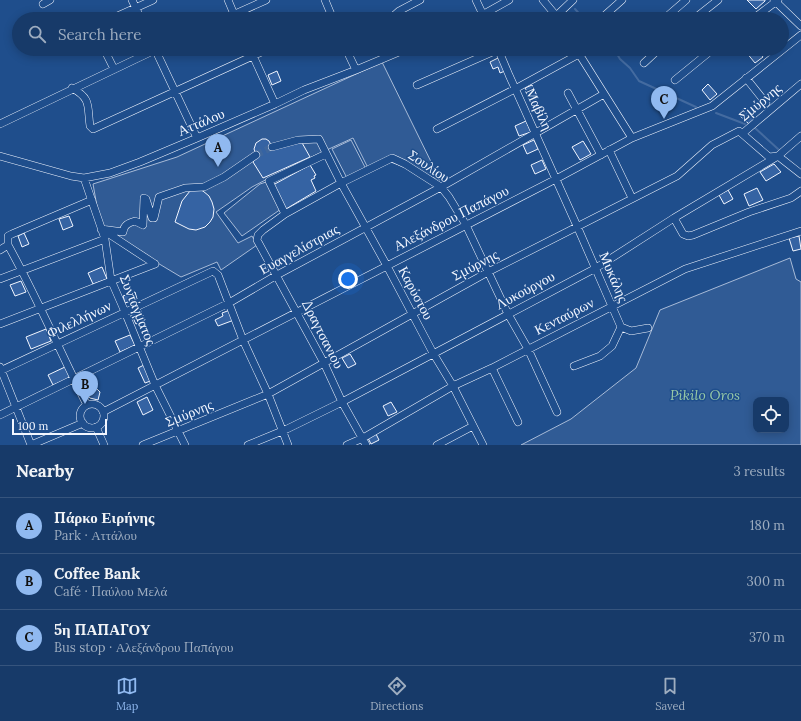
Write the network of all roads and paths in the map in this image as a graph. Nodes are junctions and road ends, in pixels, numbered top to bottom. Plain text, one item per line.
1 (50, 0) edge
2 (132, 0) edge
3 (153, 0) edge
4 (228, 0) edge
5 (266, 0) edge
6 (325, 0) edge
7 (420, 0) edge
8 (476, 0) edge
9 (509, 0) edge
10 (543, 0) edge
11 (574, 0) edge
12 (686, 0) edge
13 (718, 0) edge
14 (618, 1) edge
15 (776, 1) edge
16 (43, 4) dead end
17 (135, 8) junction
18 (126, 12) edge
19 (137, 12) edge
20 (233, 12) edge
21 (244, 12) edge
22 (330, 12) edge
23 (398, 12) edge
24 (482, 12) edge
25 (491, 12) edge
26 (552, 12) edge
27 (562, 12) edge
28 (608, 12) edge
29 (672, 12) edge
30 (703, 12) edge
31 (762, 12) edge
32 (787, 12) edge
33 (789, 14) edge
34 (801, 26) edge
35 (801, 35) edge
36 (789, 44) edge
37 (108, 56) edge
38 (141, 56) edge
39 (159, 56) edge
40 (243, 56) edge
41 (253, 56) edge
42 (349, 56) edge
43 (482, 56) edge
44 (501, 56) edge
45 (570, 56) edge
46 (581, 56) edge
47 (652, 56) edge
48 (705, 56) edge
49 (774, 56) edge
50 (385, 57) edge
51 (644, 63) dead end
52 (114, 69) junction
53 (356, 70) junction
54 (746, 78) junction
55 (675, 80) dead end
56 (801, 84) edge
57 (417, 85) dead end
58 (72, 88) junction
59 (515, 89) junction
60 (175, 91) junction
61 (568, 93) dead end
62 (604, 94) junction
63 (766, 103) dead end
64 (276, 104) junction
65 (577, 110) junction
66 (0, 124) edge
67 (437, 129) dead end
68 (536, 133) junction
69 (743, 133) junction
70 (801, 136) edge
71 (197, 138) junction
72 (632, 138) junction
73 (272, 147) tunnel mouth
74 (609, 150) junction
75 (326, 154) junction
76 (601, 154) junction
77 (0, 156) edge
78 (256, 156) tunnel mouth
79 (778, 156) junction
80 (801, 174) edge
81 (84, 178) junction
82 (556, 179) junction
83 (341, 183) junction
84 (441, 187) junction
85 (801, 191) edge
86 (632, 198) junction
87 (92, 200) junction
88 (285, 214) junction
89 (674, 218) junction
90 (466, 225) junction
91 (577, 226) junction
92 (365, 227) junction
93 (101, 229) junction
94 (801, 231) edge
95 (105, 239) junction
96 (8, 245) junction
97 (0, 250) edge
98 (387, 266) junction
99 (596, 268) junction
100 (22, 271) junction
101 (488, 272) junction
102 (277, 275) junction
103 (0, 280) edge
104 (111, 280) junction
105 (229, 303) junction
106 (612, 306) junction
107 (40, 309) junction
108 (125, 312) junction
109 (296, 312) junction
110 (413, 314) junction
111 (508, 314) junction
112 (0, 324) edge
113 (621, 327) junction
114 (648, 328) dead end
115 (243, 340) junction
116 (56, 344) junction
117 (139, 347) junction
118 (528, 349) junction
119 (433, 353) junction
120 (324, 363) junction
121 (574, 366) dead end
122 (492, 368) junction
123 (0, 369) edge
124 (74, 380) junction
125 (155, 385) junction
126 (454, 386) junction
127 (268, 394) junction
128 (342, 402) junction
129 (87, 405) junction
130 (16, 408) junction
131 (103, 412) junction
132 (557, 412) dead end
133 (0, 415) edge
134 (518, 422) dead end
135 (83, 423) junction
136 (473, 426) junction
137 (96, 427) junction
138 (282, 431) junction
139 (178, 432) junction
140 (363, 438) junction
141 (31, 445) edge
142 (104, 445) edge
143 (143, 445) edge
144 (185, 445) edge
145 (248, 445) edge
146 (288, 445) edge
147 (348, 445) edge
148 (366, 445) edge
149 (438, 445) edge
150 (483, 445) edge

1 - 16 street
2 - 17 street
3 - 17 street
4 - 20 street
5 - 21 street
6 - 22 street
7 - 23 street
8 - 24 street
9 - 25 street
10 - 26 street
11 - 27 street
12 - 29 street
13 - 30 street
14 - 28 street
15 - 31 street
15 - 32 street
17 - 18 street
17 - 19 street
33 - 34 street
35 - 36 street, Αλεξάνδρου Παπάγου
37 - 52 street
38 - 52 street
39 - 60 street
40 - 60 street
41 - 64 street
42 - 53 street
43 - 57 street
44 - 59 street, Μαβίλη
45 - 59 street
46 - 62 street
47 - 51 street
48 - 55 street
49 - 54 street, Αλεξάνδρου Παπάγου
50 - 53 street, Αττάλου
52 - 58 street
53 - 64 street, Αττάλου
54 - 63 street
54 - 72 street, Αλεξάνδρου Παπάγου
56 - 69 street, Σμύρνης
58 - 60 street
58 - 66 street
59 - 67 street
59 - 68 street, Μαβίλη
60 - 71 street
61 - 65 street
62 - 65 street, Ευαγγελίστριας
62 - 72 street
64 - 71 street, Αττάλου
65 - 68 street, Ευαγγελίστριας
65 - 76 street
68 - 82 street, Μαβίλη
68 - 84 street, Ευαγγελίστριας
69 - 79 street
69 - 86 street, Σμύρνης
70 - 79 street, Λυκούργου
71 - 81 street, Αττάλου
72 - 74 street, Αλεξάνδρου Παπάγου
73 - 75 street, Καρύστου
74 - 76 street, Αλεξάνδρου Παπάγου
74 - 86 street
75 - 83 street, Καρύστου
75 - 88 street
76 - 82 street, Αλεξάνδρου Παπάγου
77 - 81 street, Αττάλου
78 - 93 street
79 - 80 street
79 - 89 street, Λυκούργου
81 - 87 street, Συντάγματος
82 - 90 street, Αλεξάνδρου Παπάγου
82 - 91 street, Μυκάλης
83 - 84 street, Σουλίου
83 - 88 street
83 - 92 street, Καρύστου
84 - 90 street, Σουλίου
84 - 92 street, Ευαγγελίστριας
85 - 89 street
86 - 91 street, Σμύρνης
87 - 93 street, Συντάγματος
87 - 96 street
88 - 102 street, Δραγτσανιου
89 - 99 street, Λυκούργου
90 - 98 street, Αλεξάνδρου Παπάγου
90 - 101 street, Σουλίου
91 - 99 street, Μυκάλης
91 - 101 street, Σμύρνης
92 - 98 street, Καρύστου
92 - 102 street, Ευαγγελίστριας
93 - 95 street, Συντάγματος
93 - 104 street
94 - 106 street, Κενταύρων
95 - 100 street
95 - 104 street, Συντάγματος
96 - 97 street
96 - 100 street
98 - 109 street, Αλεξάνδρου Παπάγου
98 - 110 street, Καρύστου
99 - 106 street, Μυκάλης
99 - 111 street, Λυκούργου
100 - 103 street
100 - 107 street
101 - 110 street, Σμύρνης
101 - 111 street, Σουλίου
102 - 105 street, Ευαγγελίστριας
102 - 109 street, Δραγτσανιου
104 - 107 street
104 - 108 street, Συντάγματος
105 - 108 street, Φιλελλήνων
105 - 115 street
105 - 117 street, Ευαγγελίστριας
106 - 113 street, Μυκάλης
106 - 118 street, Κενταύρων
107 - 112 street
107 - 116 street
108 - 116 street, Φιλελλήνων
108 - 117 street, Συντάγματος
109 - 115 street, Αλεξάνδρου Παπάγου
109 - 120 street, Δραγτσανιου
110 - 119 street, Καρύστου
110 - 120 street, Σμύρνης
111 - 118 street, Σουλίου
111 - 119 street, Λυκούργου
113 - 114 street
113 - 121 street
115 - 125 street, Αλεξάνδρου Παπάγου
115 - 127 street
116 - 123 street, Φιλελλήνων
116 - 124 street
117 - 124 street, Ευαγγελίστριας
117 - 125 street, Συντάγματος
118 - 122 street, Κενταύρων
118 - 132 street, Σουλίου
119 - 126 street, Καρύστου
119 - 128 street, Λυκούργου
120 - 127 street, Σμύρνης
120 - 128 street, Δραγτσανιου
122 - 126 street, Κενταύρων
122 - 134 street
123 - 130 street
124 - 129 street
124 - 130 street, Ευαγγελίστριας
125 - 131 street, Αλεξάνδρου Παπάγου
125 - 139 street, Συντάγματος
126 - 136 street, Καρύστου
126 - 140 street, Κενταύρων
127 - 138 street
127 - 139 street, Σμύρνης
128 - 138 street, Λυκούργου
128 - 140 street, Δραγτσανιου
129 - 131 street
129 - 135 street
130 - 133 street, Ευαγγελίστριας
130 - 141 street
131 - 137 street
135 - 137 street
135 - 141 street
136 - 149 street
136 - 150 street, Καρύστου
137 - 142 street
138 - 145 street, Λυκούργου
138 - 146 street
139 - 143 street, Σμύρνης
139 - 144 street, Συντάγματος
140 - 147 street, Κενταύρων
140 - 148 street, Δραγτσανιου

